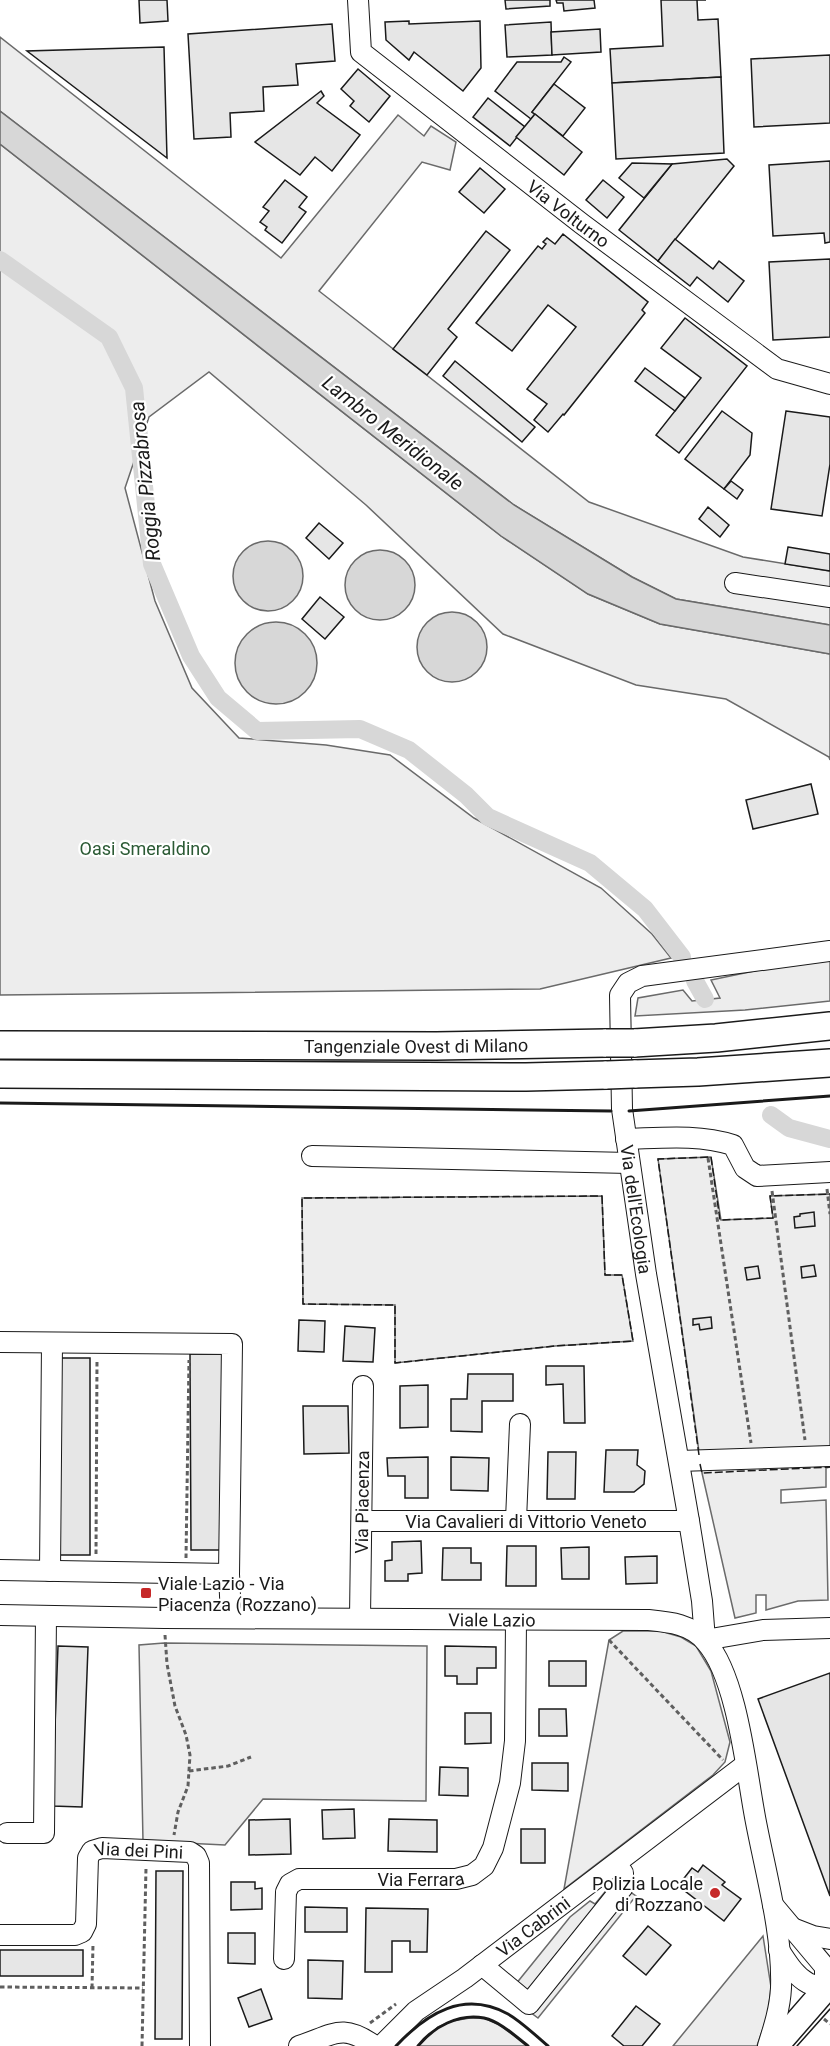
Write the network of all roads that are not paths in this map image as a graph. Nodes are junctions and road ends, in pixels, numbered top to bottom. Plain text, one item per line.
1 (358, 0) edge
2 (830, 384) edge
3 (735, 583) dead end
4 (830, 597) edge
5 (830, 951) edge
6 (830, 1026) edge
7 (0, 1045) edge
8 (830, 1063) edge
9 (0, 1074) edge
10 (626, 1139) junction
11 (312, 1156) dead end
12 (629, 1163) junction
13 (827, 1172) edge
14 (0, 1342) edge
15 (52, 1343) junction
16 (363, 1386) dead end
17 (519, 1425) dead end
18 (830, 1456) edge
19 (679, 1461) junction
20 (516, 1520) junction
21 (362, 1521) junction
22 (689, 1521) junction
23 (0, 1570) edge
24 (50, 1571) junction
25 (229, 1574) junction
26 (0, 1615) edge
27 (46, 1616) junction
28 (231, 1617) junction
29 (360, 1618) junction
30 (516, 1620) junction
31 (830, 1628) edge
32 (705, 1640) junction
33 (745, 1765) junction
34 (7, 1833) dead end
35 (616, 1864) junction
36 (772, 1903) junction
37 (792, 1928) junction
38 (0, 1935) edge
39 (830, 1939) edge
40 (780, 1950) junction
41 (285, 1959) dead end
42 (482, 1965) junction
43 (828, 1988) edge
44 (200, 2046) edge
45 (299, 2046) edge
46 (375, 2046) edge
47 (381, 2046) edge
48 (768, 2046) edge
49 (776, 2046) edge

1 - 2 street, Via Volturno
3 - 4 street
5 - 10 street, Via dell'Ecologia
6 - 7 highway, Tangenziale Ovest di Milano, bridge
8 - 9 highway, Tangenziale Ovest di Milano, bridge
10 - 12 street, Via dell'Ecologia
10 - 13 street
11 - 12 street
12 - 19 street, Via dell'Ecologia
14 - 15 street
15 - 24 street
15 - 25 street
16 - 21 street, Via Piacenza
17 - 20 street
18 - 19 street
19 - 22 street, Via dell'Ecologia
20 - 21 street, Via Cavalieri di Vittorio Veneto
20 - 22 street, Via Cavalieri di Vittorio Veneto
21 - 29 street, Via Piacenza
22 - 32 street, Via dell'Ecologia
23 - 24 street
24 - 25 street
25 - 28 street
26 - 27 street, Viale Lazio
27 - 28 street, Viale Lazio
27 - 34 street
28 - 29 street, Viale Lazio
29 - 30 street, Viale Lazio
30 - 32 street, Viale Lazio
30 - 41 street, Via Ferrara
31 - 32 street
32 - 33 street
33 - 35 street, Via Cabrini
33 - 36 street
35 - 42 street, Via Cabrini
35 - 42 street
36 - 37 street
36 - 40 street
37 - 39 street
37 - 43 street
38 - 44 street, Via dei Pini
40 - 43 street
40 - 48 street
42 - 47 street, Via Cabrini
43 - 49 main road
45 - 46 street

